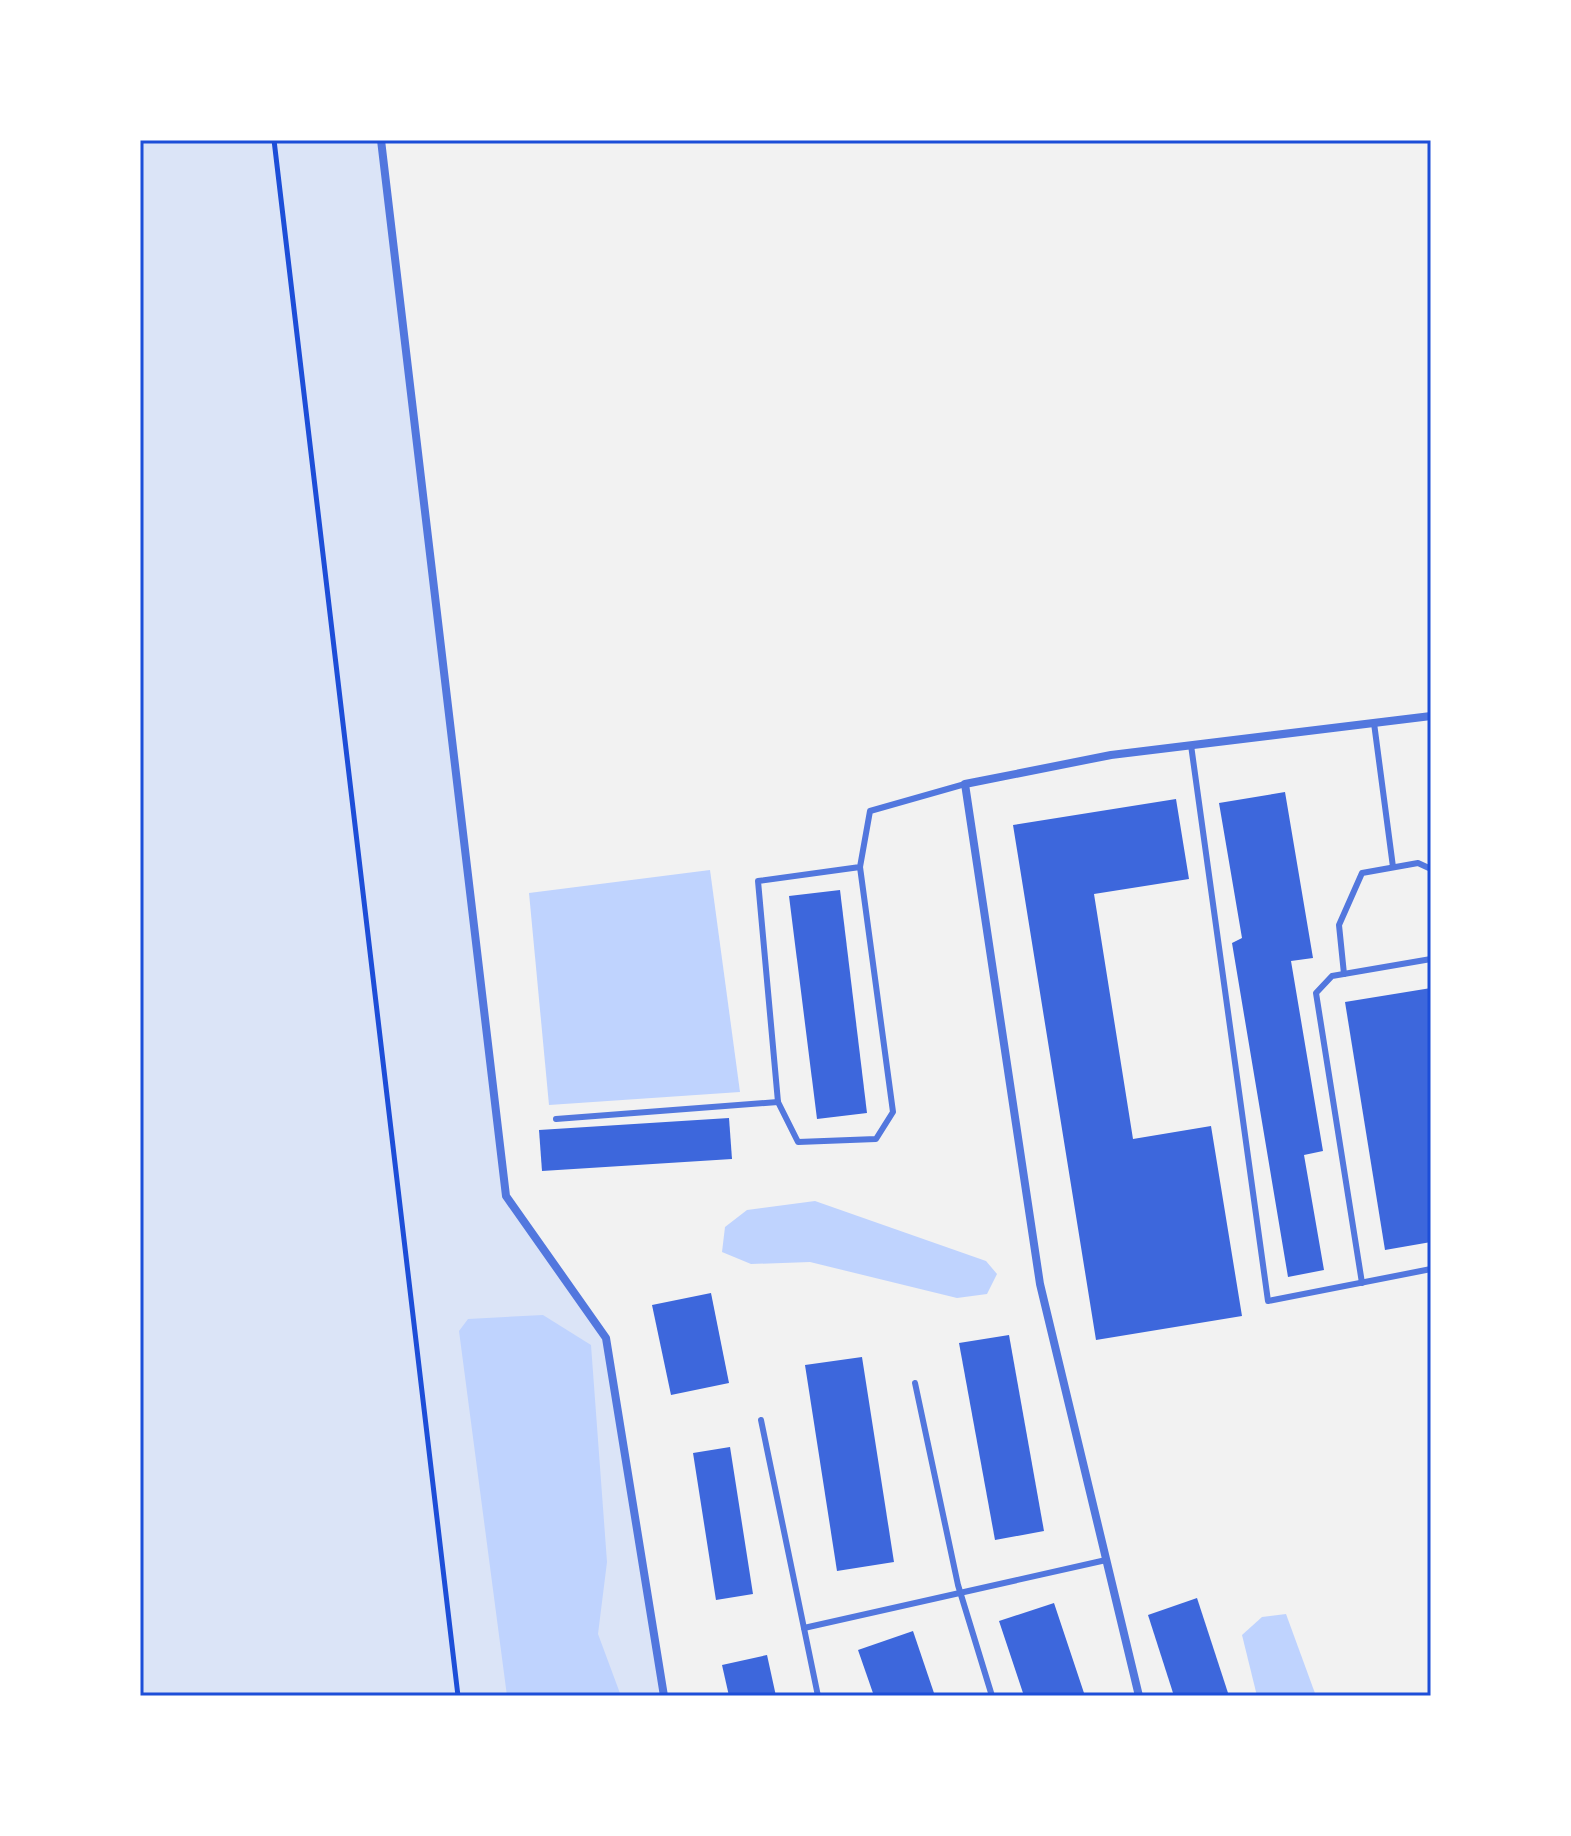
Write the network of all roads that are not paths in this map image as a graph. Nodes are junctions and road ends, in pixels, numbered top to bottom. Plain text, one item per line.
1 (381, 140) edge
2 (1431, 716) edge
3 (1374, 723) junction
4 (1191, 745) junction
5 (965, 784) junction
6 (860, 867) junction
7 (1393, 867) junction
8 (1431, 869) edge
9 (1431, 959) edge
10 (1344, 974) junction
11 (778, 1102) junction
12 (556, 1119) dead end
13 (1431, 1269) edge
14 (1362, 1283) junction
15 (915, 1383) dead end
16 (761, 1420) dead end
17 (1106, 1560) junction
18 (960, 1593) junction
19 (804, 1628) junction
20 (664, 1696) edge
21 (818, 1696) edge
22 (992, 1696) edge
23 (1139, 1696) edge

1 - 20 street
2 - 3 street
3 - 4 street
3 - 7 lane
4 - 5 street
4 - 14 lane
5 - 6 lane
5 - 17 street
6 - 11 lane
6 - 11 lane
7 - 8 lane
7 - 10 lane
9 - 10 lane
10 - 14 lane
11 - 12 lane
13 - 14 lane
15 - 18 lane
16 - 19 lane
17 - 18 lane
17 - 23 street
18 - 19 lane
18 - 22 lane
19 - 21 lane

